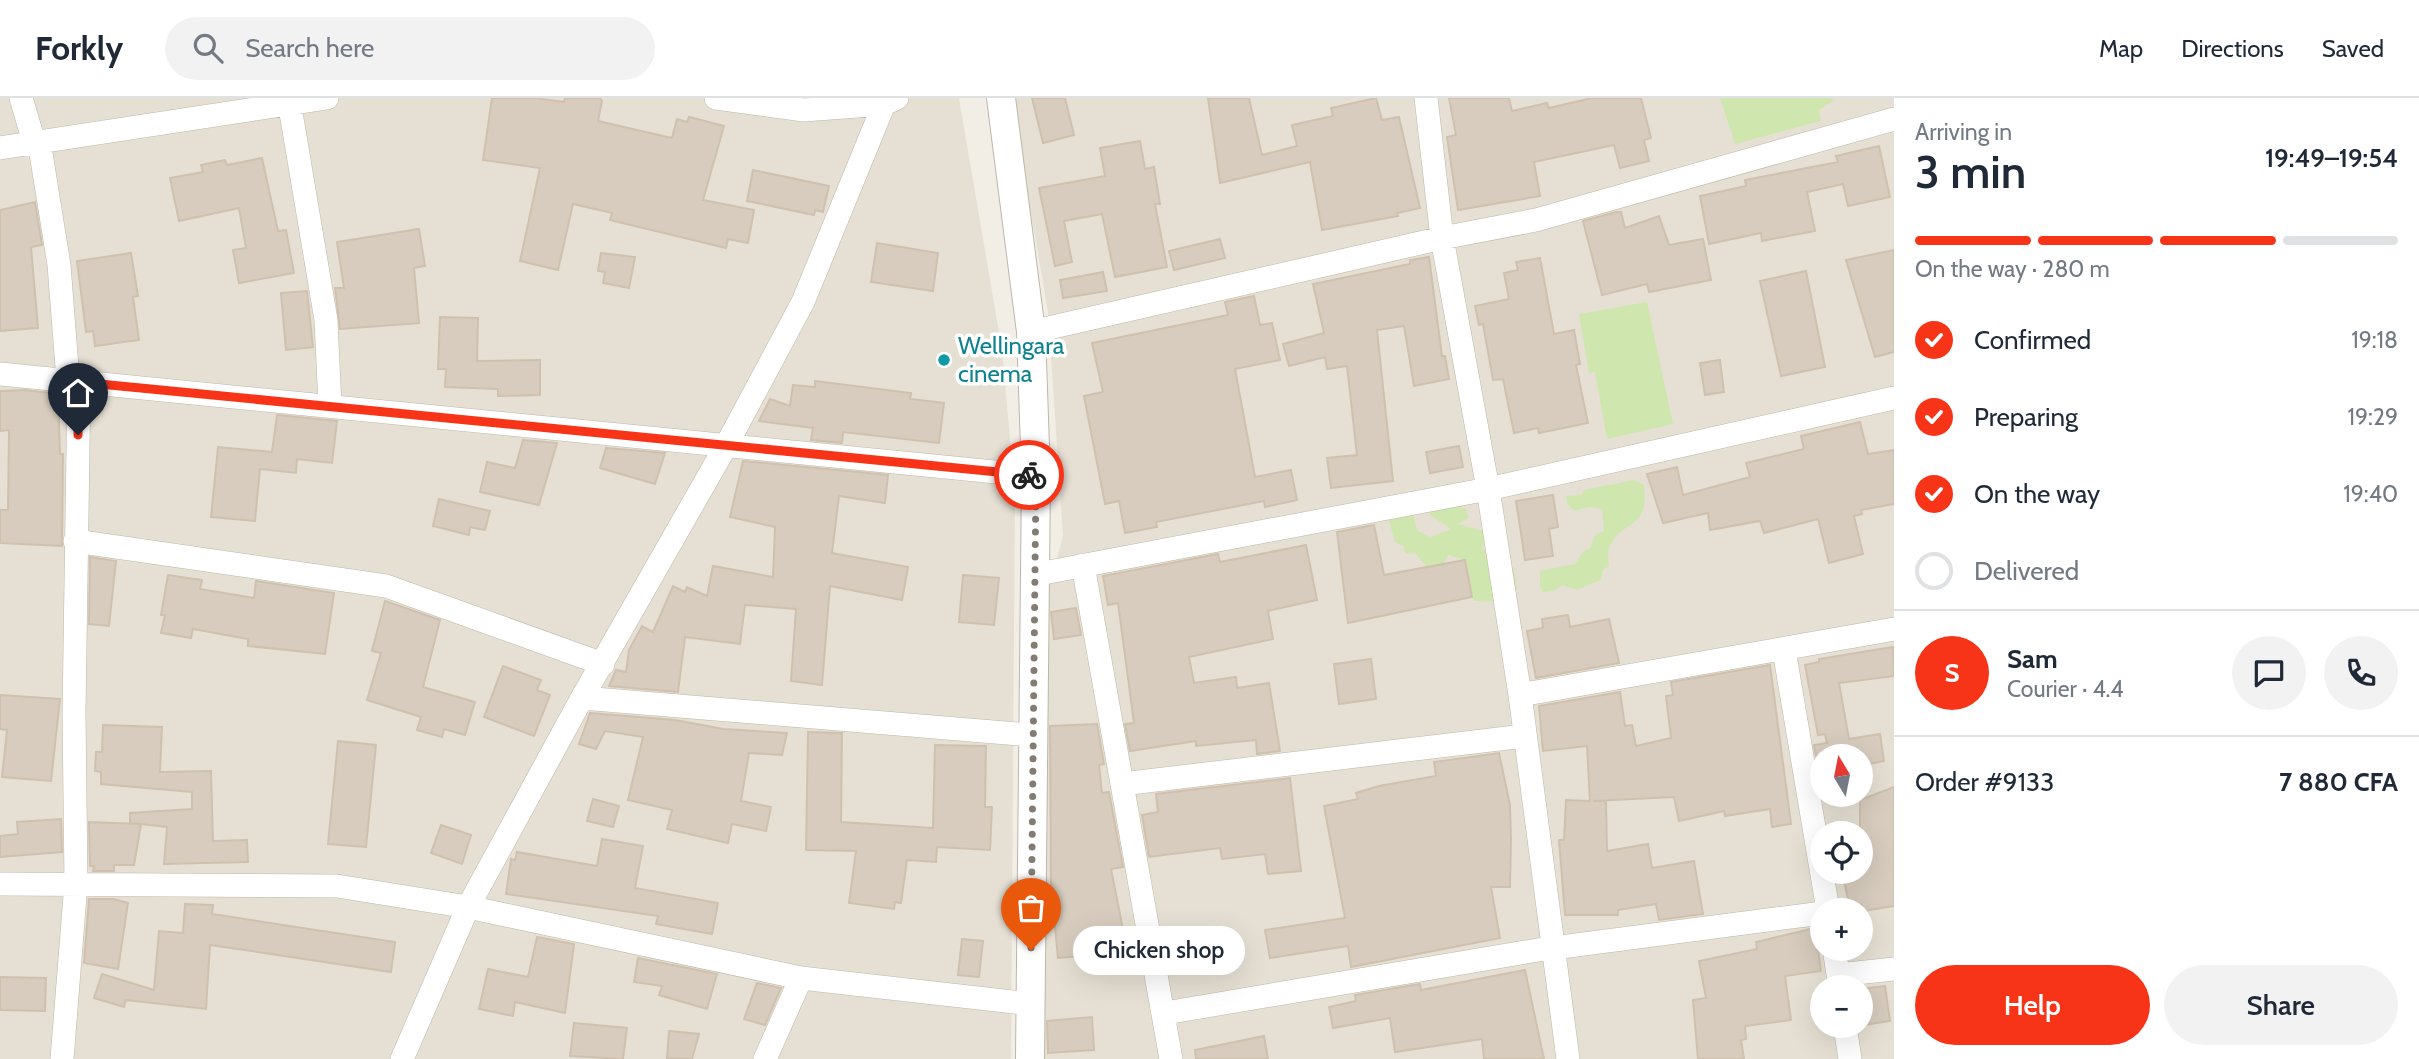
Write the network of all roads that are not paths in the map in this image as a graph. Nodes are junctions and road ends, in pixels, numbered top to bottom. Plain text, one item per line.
1 (21, 98) edge
2 (327, 98) edge
3 (716, 98) edge
4 (1001, 98) edge
5 (1426, 98) edge
6 (289, 101) junction
7 (890, 101) edge
8 (1894, 119) edge
9 (37, 141) junction
10 (0, 148) edge
11 (1442, 238) junction
12 (1031, 332) junction
13 (0, 374) edge
14 (74, 381) junction
15 (1894, 398) edge
16 (330, 406) junction
17 (727, 444) junction
18 (1036, 476) junction
19 (1488, 489) junction
20 (75, 541) junction
21 (1083, 565) junction
22 (1033, 575) junction
23 (1894, 629) edge
24 (1784, 650) junction
25 (603, 664) junction
26 (1520, 695) junction
27 (582, 698) junction
28 (1031, 735) junction
29 (1524, 736) junction
30 (1122, 785) junction
31 (76, 883) junction
32 (0, 884) edge
33 (1826, 898) edge
34 (468, 907) junction
35 (1810, 915) edge
36 (1552, 947) junction
37 (1894, 968) edge
38 (1864, 975) edge
39 (802, 978) junction
40 (1031, 1004) junction
41 (1165, 1013) junction
42 (1847, 1038) edge
43 (62, 1059) edge
44 (402, 1059) edge
45 (765, 1059) edge
46 (1030, 1059) edge
47 (1171, 1059) edge
48 (1568, 1059) edge
49 (1850, 1059) edge

1 - 9 street
2 - 6 street
3 - 7 street
4 - 12 street
5 - 11 street
6 - 9 street
6 - 16 street
7 - 17 street
8 - 11 street
9 - 10 street
9 - 14 street
11 - 12 street
11 - 19 street
12 - 18 street
13 - 14 street
14 - 16 street
14 - 20 street
15 - 19 street
16 - 17 street
17 - 18 street
17 - 25 street
18 - 22 street
19 - 21 street
19 - 26 street
20 - 25 street
20 - 31 street
21 - 22 street
21 - 30 street
22 - 28 street
23 - 24 street
24 - 26 street
24 - 33 street
25 - 27 street
26 - 29 street
27 - 28 street
27 - 34 street
28 - 40 street
29 - 30 street
29 - 36 street
30 - 41 street
31 - 32 street
31 - 34 street
31 - 43 street
34 - 39 street
34 - 44 street
35 - 36 street
36 - 41 street
36 - 48 street
37 - 38 street
39 - 40 street
39 - 45 street
40 - 46 street
41 - 47 street
42 - 49 street

